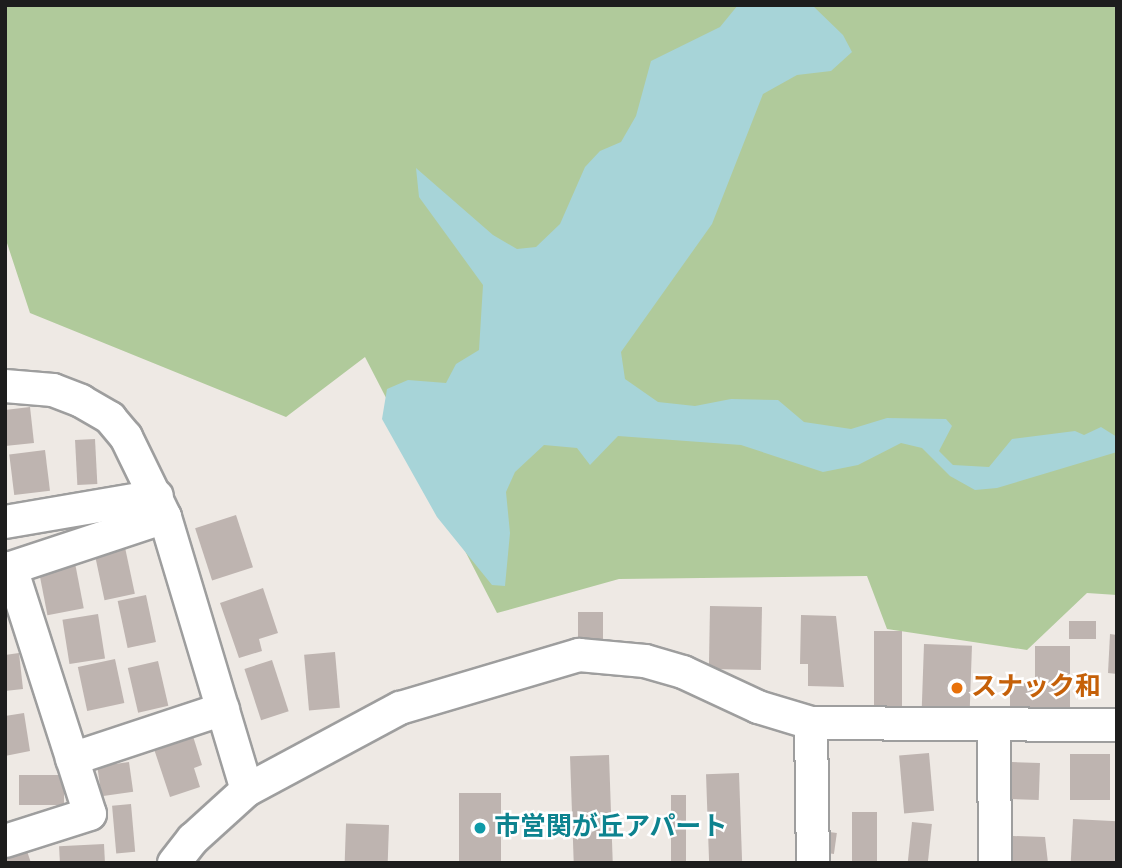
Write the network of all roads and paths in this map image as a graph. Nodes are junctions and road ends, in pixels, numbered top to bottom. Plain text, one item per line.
1 (5, 386) edge
2 (161, 507) junction
3 (5, 522) edge
4 (8, 569) edge
5 (222, 709) junction
6 (811, 723) junction
7 (1117, 725) edge
8 (994, 727) junction
9 (72, 758) junction
10 (247, 790) junction
11 (5, 841) edge
12 (174, 863) edge
13 (813, 863) edge
14 (995, 863) edge

1 - 2 street
2 - 3 street
2 - 4 street
2 - 5 street
4 - 9 street
5 - 9 street
5 - 10 street
6 - 8 street
6 - 10 street
6 - 13 street
7 - 8 street
8 - 14 street
9 - 11 street
10 - 12 street

